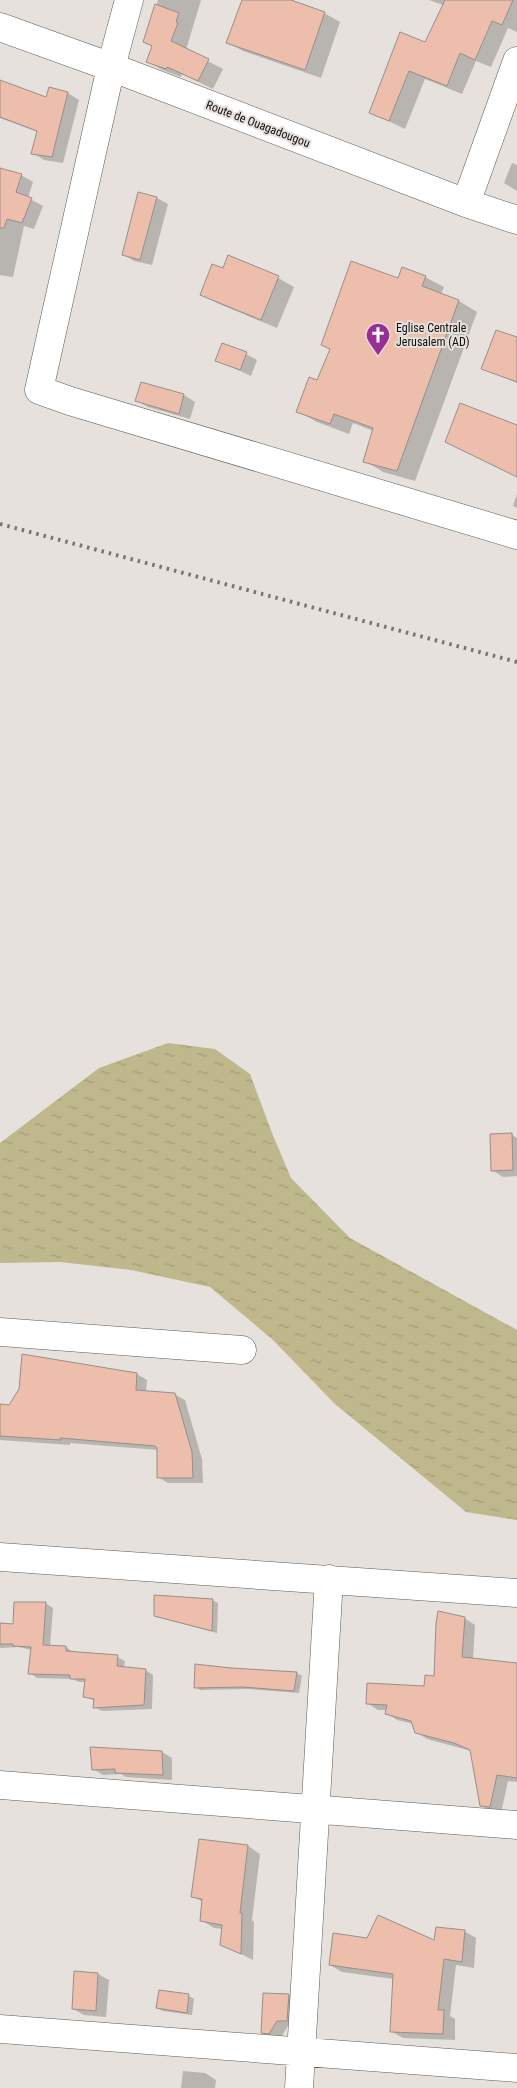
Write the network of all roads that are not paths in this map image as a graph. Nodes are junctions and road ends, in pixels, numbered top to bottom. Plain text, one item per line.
1 (129, 0) edge
2 (0, 27) edge
3 (517, 61) edge
4 (111, 67) junction
5 (466, 203) junction
6 (517, 220) edge
7 (517, 535) edge
8 (0, 1332) edge
9 (242, 1350) dead end
10 (0, 1557) edge
11 (329, 1579) junction
12 (517, 1593) edge
13 (0, 1785) edge
14 (316, 1809) junction
15 (517, 1825) edge
16 (0, 2029) edge
17 (301, 2052) junction
18 (517, 2068) edge
19 (299, 2088) edge

1 - 4 street
2 - 4 street, Route de Ouagadougou
3 - 5 street
4 - 5 street, Route de Ouagadougou
4 - 7 street
5 - 6 street, Route de Ouagadougou
8 - 9 street
10 - 11 street
11 - 12 street
11 - 14 street
13 - 14 street
14 - 15 street
14 - 17 street
16 - 17 street
17 - 18 street
17 - 19 street

